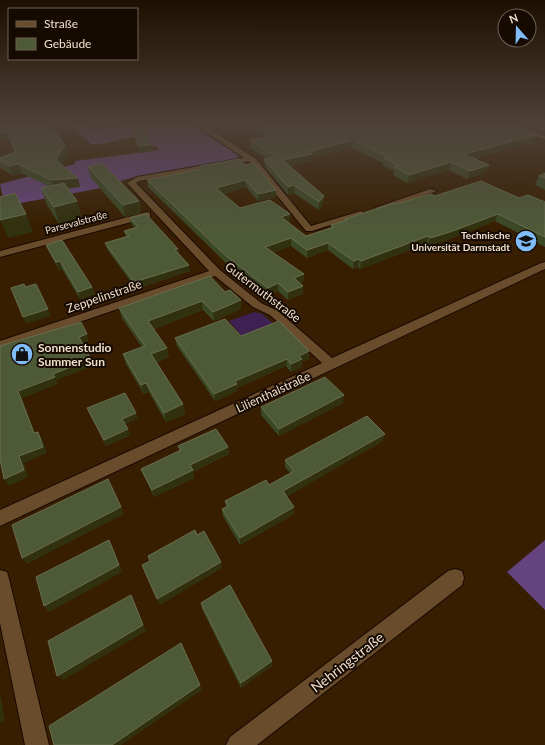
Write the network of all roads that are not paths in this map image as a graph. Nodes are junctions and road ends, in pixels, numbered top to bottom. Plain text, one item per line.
1 (250, 159) joint
2 (433, 191) dead end
3 (157, 212) junction
4 (0, 254) edge
5 (545, 265) edge
6 (216, 272) junction
7 (0, 345) edge
8 (332, 365) junction
9 (0, 518) edge
10 (455, 578) dead end
11 (0, 579) edge
12 (37, 745) edge
13 (238, 745) edge

1 - 2 street
1 - 3 street, Gutermuthstraße
3 - 4 street, Parsevalstraße
3 - 6 street, Gutermuthstraße
5 - 8 street, Lilienthalstraße
6 - 7 street, Zeppelinstraße
6 - 8 street, Gutermuthstraße
8 - 9 street, Lilienthalstraße
10 - 13 street, Nehringstraße
11 - 12 street

